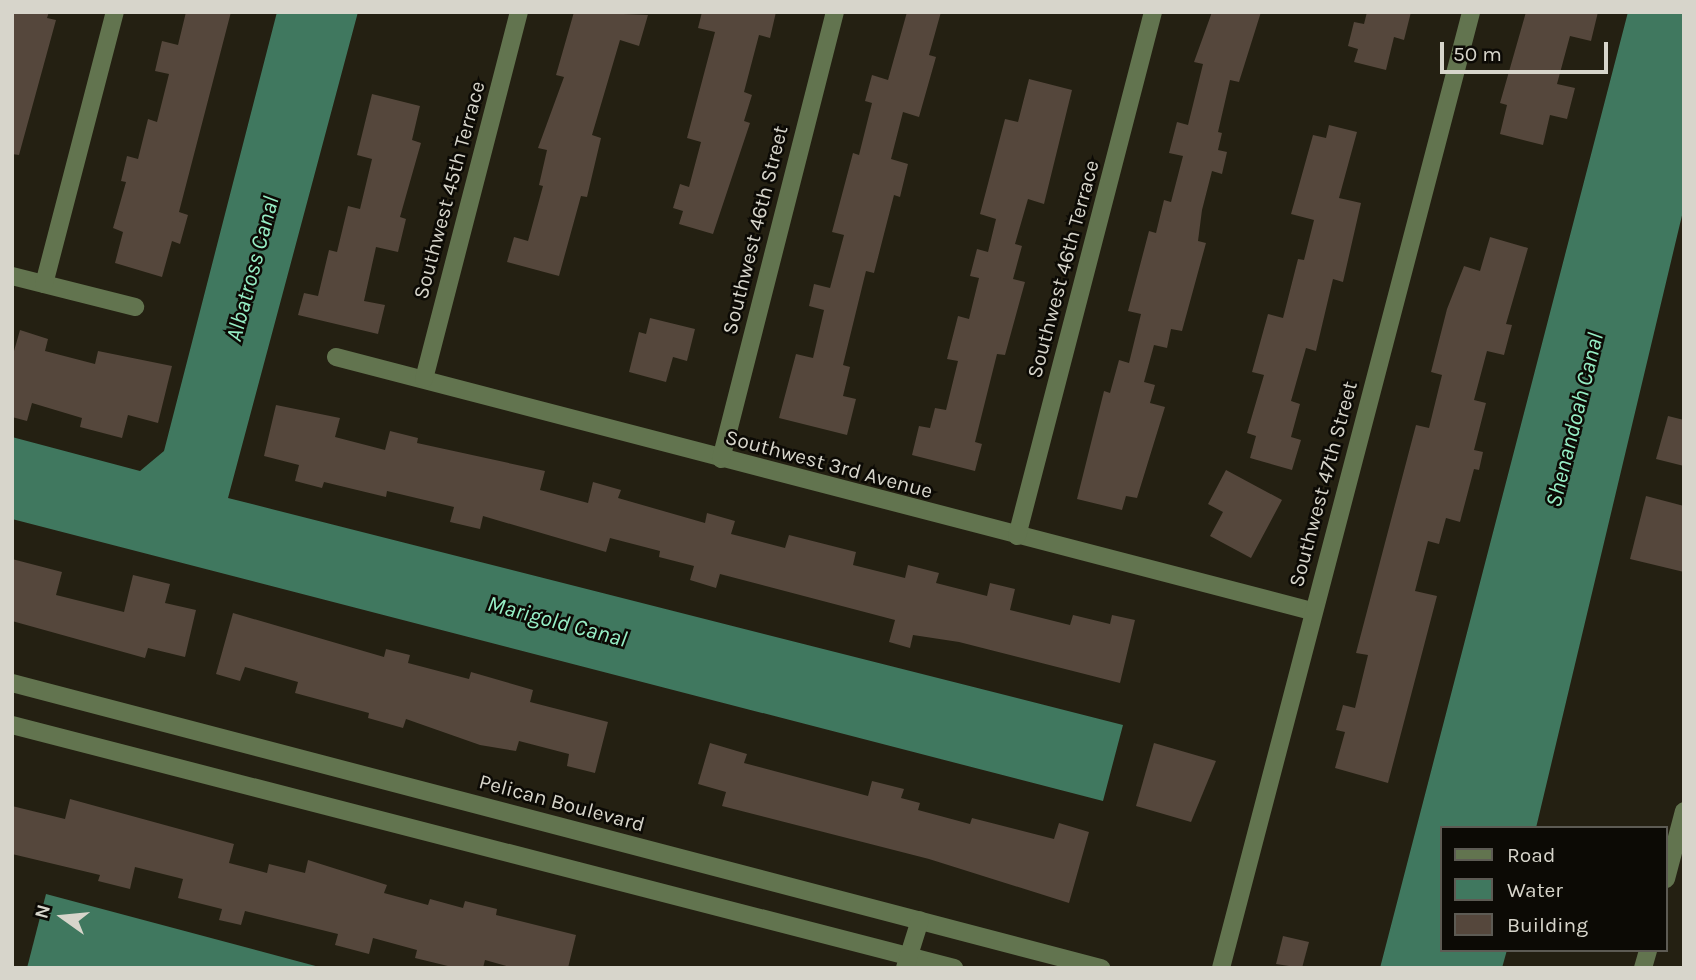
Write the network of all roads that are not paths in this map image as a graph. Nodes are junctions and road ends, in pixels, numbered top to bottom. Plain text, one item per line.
1 (115, 12) edge
2 (519, 12) edge
3 (835, 12) edge
4 (1153, 12) edge
5 (1471, 12) edge
6 (12, 276) edge
7 (44, 284) junction
8 (135, 307) dead end
9 (335, 357) dead end
10 (424, 379) junction
11 (721, 459) junction
12 (1017, 537) junction
13 (1312, 611) junction
14 (12, 683) edge
15 (12, 725) edge
16 (1684, 811) edge
17 (1668, 871) edge
18 (920, 920) junction
19 (906, 962) edge
20 (954, 968) edge
21 (1101, 968) edge
22 (1221, 968) edge

1 - 7 street
2 - 10 street, Southwest 45th Terrace
3 - 11 street, Southwest 46th Street
4 - 12 street, Southwest 46th Terrace
5 - 13 street, Southwest 47th Street
6 - 7 street
7 - 8 street
9 - 10 street, Southwest 3rd Avenue
10 - 11 street, Southwest 3rd Avenue
11 - 12 street, Southwest 3rd Avenue
12 - 13 street, Southwest 3rd Avenue
13 - 22 street, Southwest 47th Street
14 - 18 street, Pelican Boulevard
15 - 19 street
16 - 17 street
18 - 19 street
18 - 21 street, Pelican Boulevard
19 - 20 street

